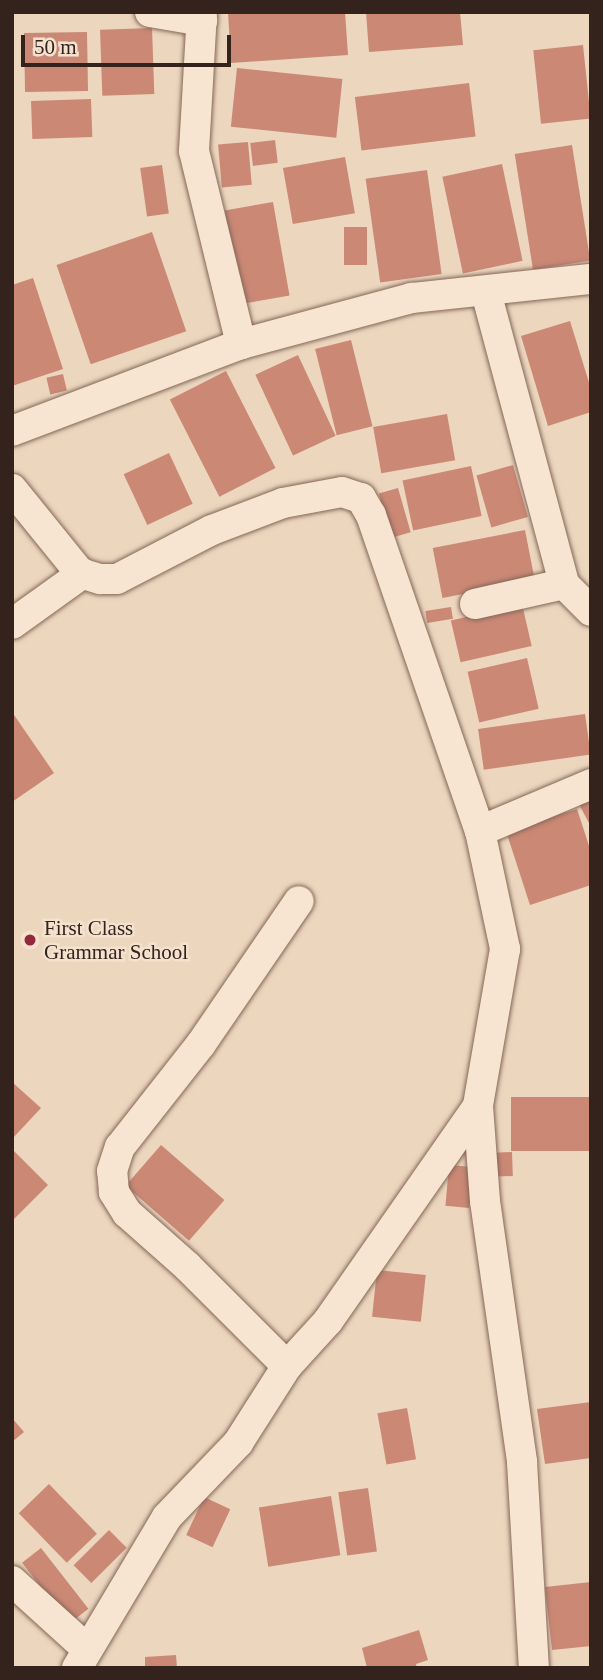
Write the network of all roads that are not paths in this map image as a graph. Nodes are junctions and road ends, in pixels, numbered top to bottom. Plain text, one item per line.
1 (150, 12) edge
2 (202, 17) edge
3 (591, 279) edge
4 (486, 292) junction
5 (241, 344) junction
6 (12, 432) edge
7 (12, 489) edge
8 (83, 573) junction
9 (564, 584) junction
10 (475, 604) dead end
11 (591, 611) edge
12 (12, 624) edge
13 (591, 784) edge
14 (480, 831) junction
15 (299, 901) dead end
16 (478, 1106) junction
17 (287, 1366) junction
18 (12, 1581) edge
19 (81, 1658) edge
20 (534, 1668) edge

1 - 2 street
2 - 5 street
3 - 4 street
4 - 5 street
4 - 9 street
5 - 6 street
7 - 8 street
8 - 12 street
8 - 14 street
9 - 10 street
9 - 11 street
13 - 14 street
14 - 16 street
15 - 17 street
16 - 17 street
16 - 20 street
17 - 19 street
18 - 19 street

